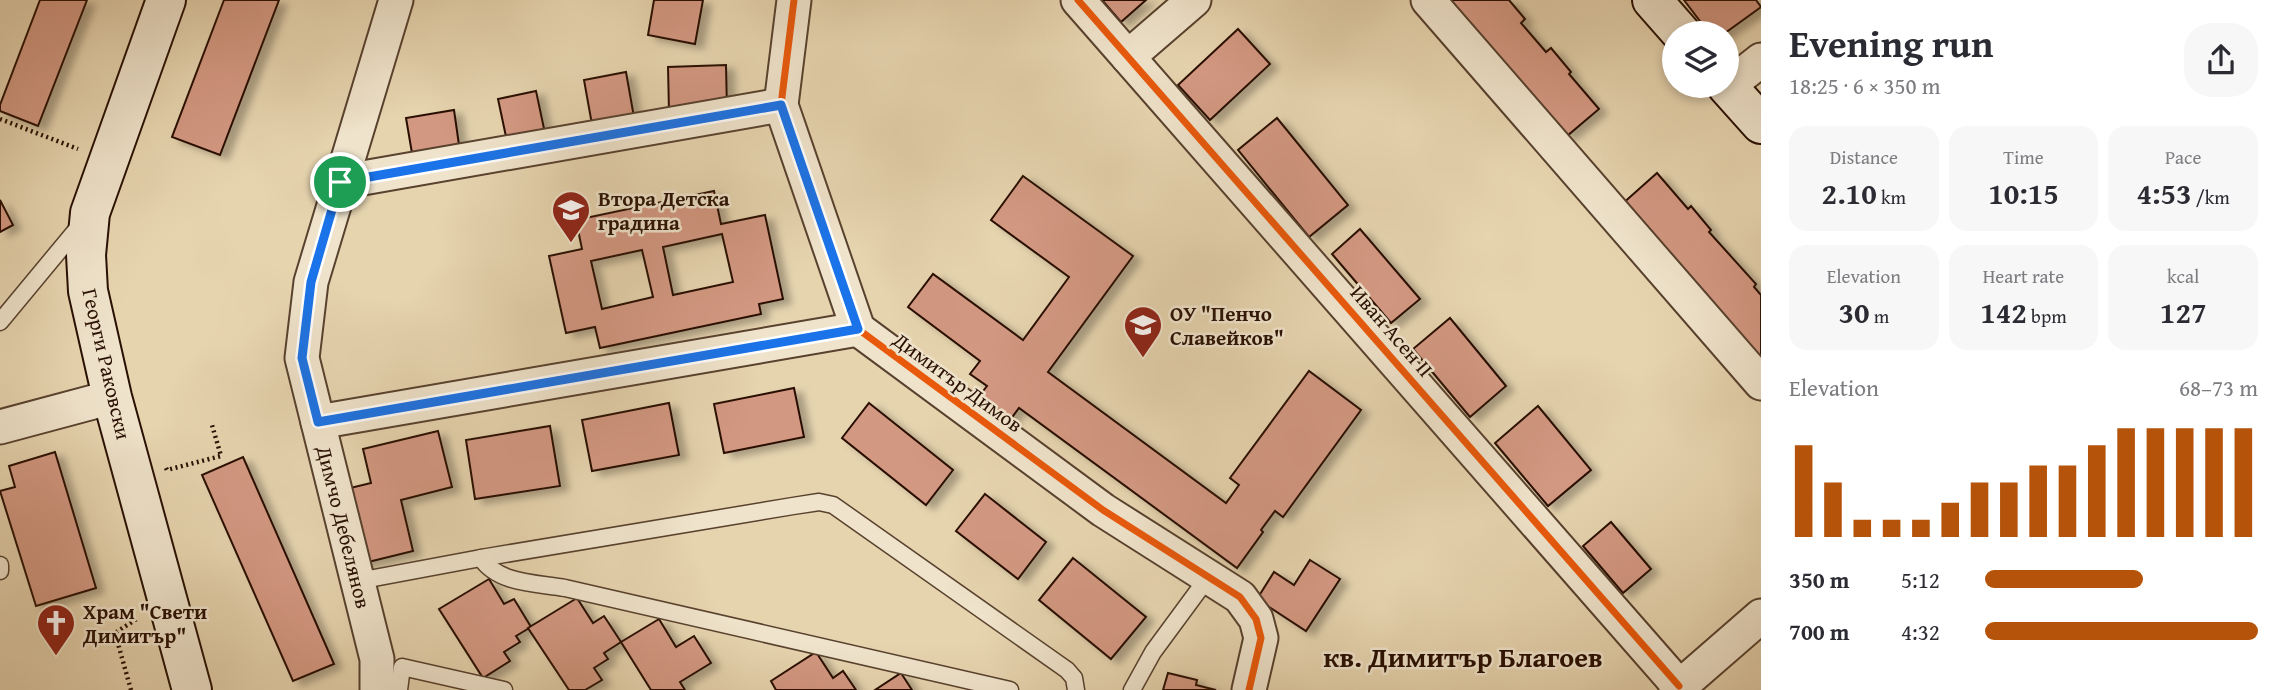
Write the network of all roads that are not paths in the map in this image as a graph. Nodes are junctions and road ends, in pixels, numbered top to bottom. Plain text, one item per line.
1 (166, 0) edge
2 (396, 0) edge
3 (794, 0) edge
4 (1078, 0) edge
5 (1194, 0) edge
6 (1428, 0) edge
7 (1652, 0) edge
8 (1670, 21) edge
9 (1128, 57) junction
10 (1761, 60) edge
11 (1739, 77) edge
12 (1738, 98) edge
13 (781, 105) junction
14 (1761, 124) edge
15 (340, 182) junction
16 (90, 213) junction
17 (0, 322) edge
18 (858, 329) junction
19 (1761, 383) edge
20 (112, 397) junction
21 (318, 422) junction
22 (0, 427) edge
23 (481, 558) junction
24 (0, 565) edge
25 (0, 571) edge
26 (1209, 576) junction
27 (358, 581) junction
28 (1761, 616) edge
29 (1677, 688) edge
30 (192, 690) edge
31 (377, 690) edge
32 (399, 690) edge
33 (504, 690) edge
34 (1010, 690) edge
35 (1076, 690) edge
36 (1132, 690) edge
37 (1249, 690) edge

1 - 16 street, Георги Раковски
2 - 15 street, Димчо Дебелянов
3 - 13 street
4 - 9 street, Иван Асен II
5 - 9 street
6 - 19 street
7 - 8 street
9 - 29 street, Иван Асен II
10 - 11 street
12 - 14 street
13 - 15 street
13 - 18 street
15 - 21 street, Димчо Дебелянов
16 - 17 lane
16 - 20 street, Георги Раковски
18 - 21 street
18 - 26 street, Димитър Димов
20 - 22 street
20 - 30 street, Георги Раковски
21 - 27 street, Димчо Дебелянов
23 - 27 lane
23 - 34 lane
23 - 35 lane
24 - 25 lane
26 - 36 lane
26 - 37 street, Димитър Димов
27 - 31 street, Димчо Дебелянов
28 - 29 street
32 - 33 lane

